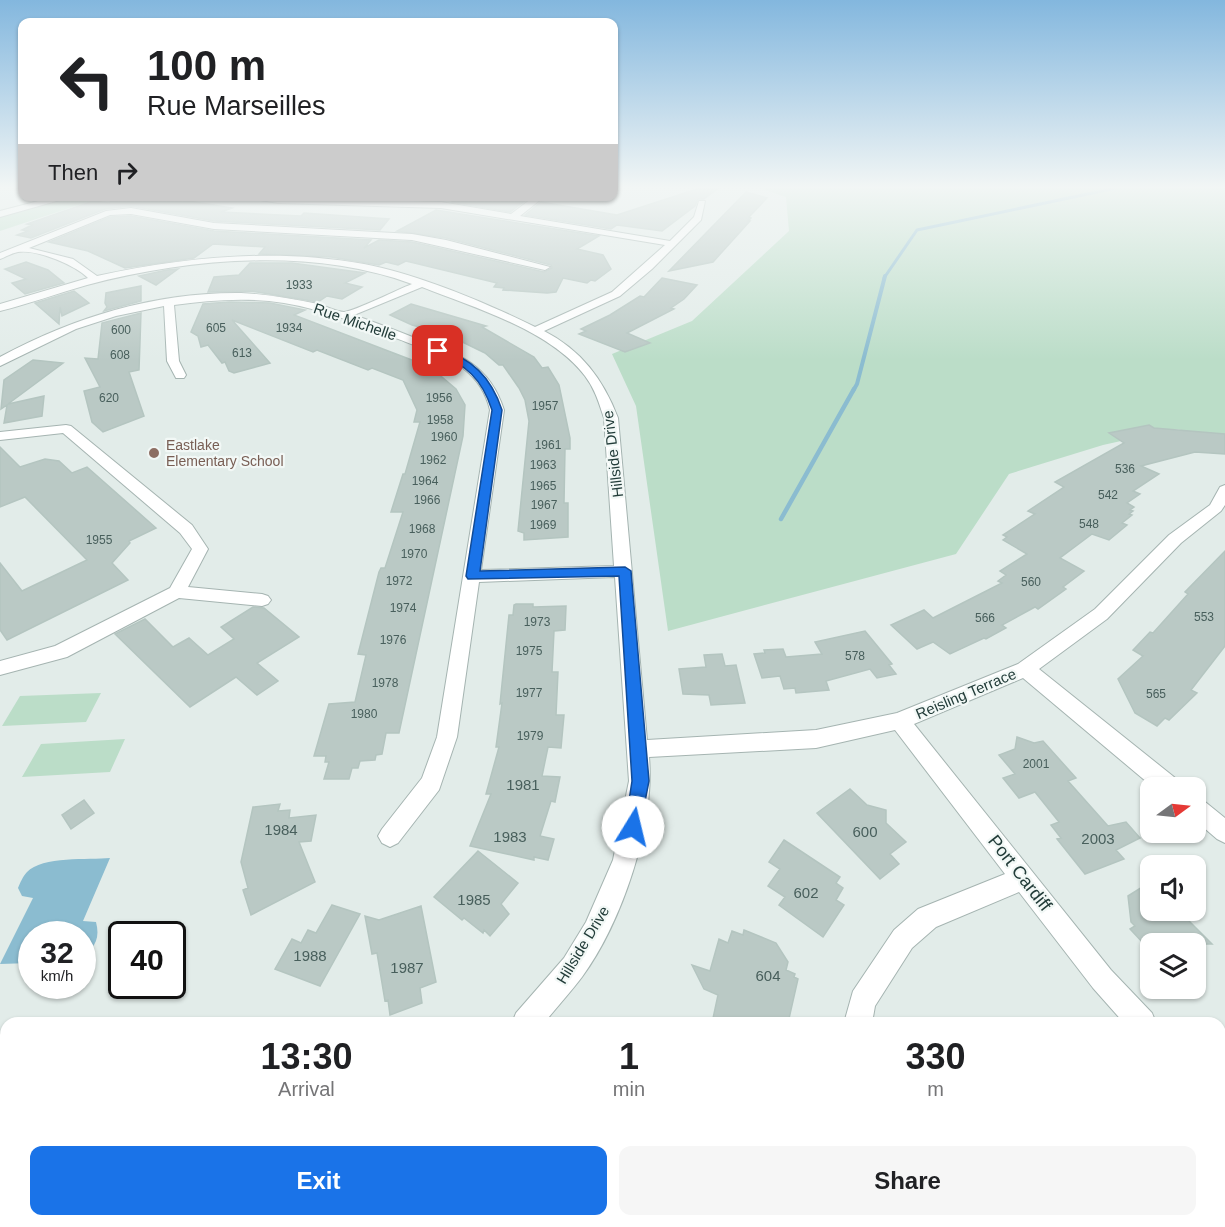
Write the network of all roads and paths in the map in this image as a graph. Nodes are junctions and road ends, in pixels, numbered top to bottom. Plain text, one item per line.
1 (28, 245) edge
2 (321, 245) edge
3 (451, 245) edge
4 (672, 245) edge
5 (19, 249) junction
6 (0, 256) edge
7 (306, 260) junction
8 (545, 267) dead end
9 (95, 280) junction
10 (421, 284) junction
11 (170, 303) junction
12 (0, 308) edge
13 (343, 316) junction
14 (537, 330) junction
15 (0, 362) edge
16 (180, 375) dead end
17 (0, 436) edge
18 (1225, 490) edge
19 (625, 571) junction
20 (473, 576) junction
21 (177, 592) junction
22 (262, 600) dead end
23 (0, 668) edge
24 (1025, 669) junction
25 (900, 721) junction
26 (638, 749) junction
27 (1158, 777) edge
28 (1206, 816) edge
29 (1225, 832) edge
30 (390, 836) dead end
31 (1024, 878) junction
32 (531, 1017) edge
33 (859, 1017) edge
34 (1137, 1017) edge

1 - 5 street
2 - 7 street
3 - 8 street
4 - 14 street
5 - 6 street
5 - 9 street
7 - 9 street, Hillside Drive
7 - 10 street, Hillside Drive
9 - 12 street, Hillside Drive
10 - 13 street
10 - 14 street, Hillside Drive
11 - 13 street, Rue Michelle
11 - 15 street, Rue Michelle
11 - 16 street
13 - 20 street, Rue Michelle
14 - 19 street, Hillside Drive
17 - 21 street
18 - 24 street, Reisling Terrace
19 - 20 street
19 - 26 street, Hillside Drive
20 - 30 street, Rue Michelle
21 - 22 street
21 - 23 street
24 - 25 street, Reisling Terrace
24 - 27 street
25 - 26 street, Reisling Terrace
25 - 31 street, Port Cardiff
26 - 32 street, Hillside Drive
28 - 29 street
31 - 33 street
31 - 34 street, Port Cardiff

